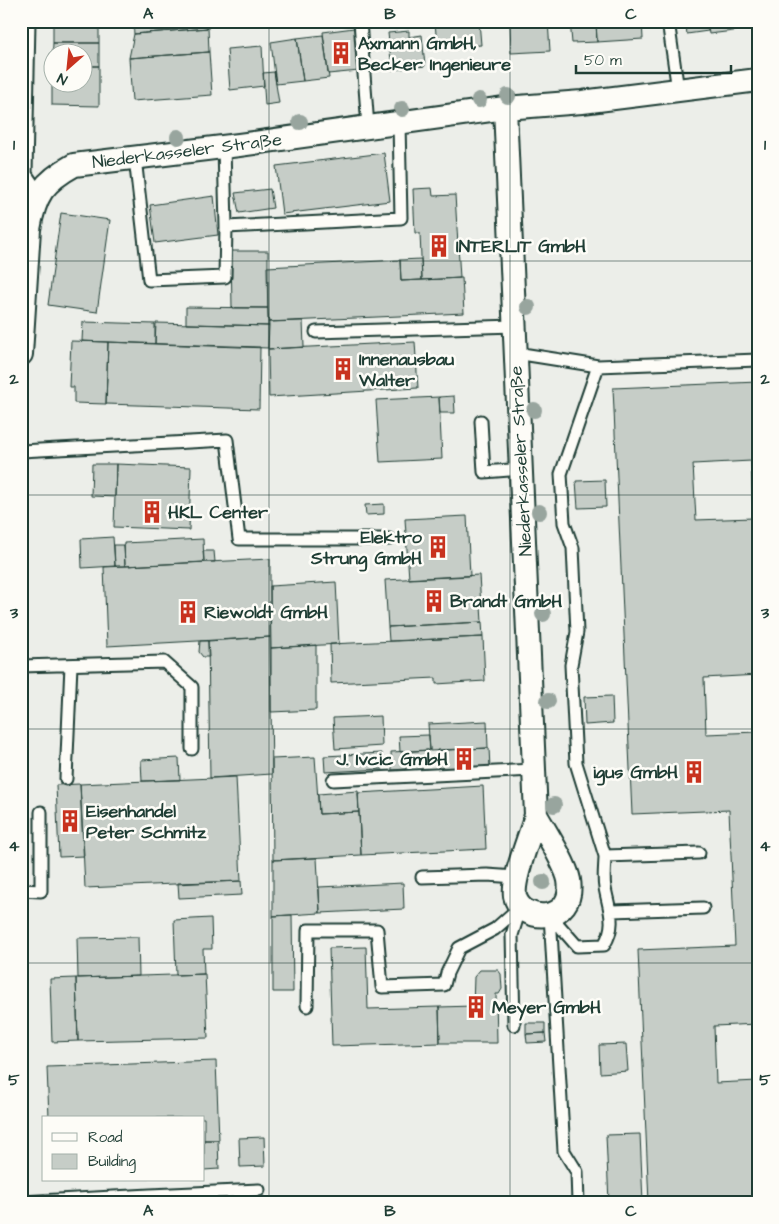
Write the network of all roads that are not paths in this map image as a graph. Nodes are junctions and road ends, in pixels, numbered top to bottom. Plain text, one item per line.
1 (29, 21) edge
2 (360, 21) edge
3 (668, 21) edge
4 (758, 80) edge
5 (678, 90) junction
6 (505, 108) junction
7 (398, 123) junction
8 (368, 127) junction
9 (224, 147) junction
10 (135, 158) junction
11 (39, 193) junction
12 (226, 227) junction
13 (25, 240) edge
14 (515, 326) junction
15 (316, 332) dead end
16 (516, 353) junction
17 (21, 354) edge
18 (758, 360) edge
19 (598, 366) junction
20 (481, 420) dead end
21 (21, 451) edge
22 (521, 469) junction
23 (389, 539) dead end
24 (71, 664) junction
25 (21, 666) edge
26 (192, 749) dead end
27 (534, 770) junction
28 (66, 779) dead end
29 (333, 780) dead end
30 (41, 812) dead end
31 (536, 815) junction
32 (699, 853) dead end
33 (605, 856) junction
34 (422, 877) dead end
35 (517, 877) junction
36 (21, 890) edge
37 (521, 906) junction
38 (704, 908) dead end
39 (612, 910) junction
40 (550, 915) junction
41 (307, 1006) dead end
42 (514, 1025) dead end
43 (258, 1190) dead end
44 (150, 1199) edge
45 (93, 1200) edge
46 (21, 1202) edge
47 (44, 1202) edge
48 (578, 1203) edge

1 - 11 lane
2 - 8 lane
3 - 5 lane
4 - 5 street, Niederkasseler Straße
5 - 6 street, Niederkasseler Straße
6 - 7 street, Niederkasseler Straße
6 - 14 street, Niederkasseler Straße
7 - 8 street, Niederkasseler Straße
7 - 12 lane
8 - 9 street, Niederkasseler Straße
9 - 10 street, Niederkasseler Straße
9 - 12 lane
10 - 11 street, Niederkasseler Straße
10 - 12 lane
11 - 13 street, Niederkasseler Straße
13 - 17 street, Niederkasseler Straße
14 - 15 lane
14 - 16 street, Niederkasseler Straße
16 - 19 lane
16 - 22 street, Niederkasseler Straße
18 - 19 lane
19 - 33 lane
20 - 22 lane
21 - 23 lane
22 - 27 street, Niederkasseler Straße
24 - 25 lane
24 - 26 lane
24 - 28 lane
27 - 29 lane
27 - 31 street, Niederkasseler Straße
30 - 36 lane
31 - 35 street, Niederkasseler Straße
31 - 40 street, Niederkasseler Straße
32 - 33 lane
33 - 39 lane
34 - 35 lane
35 - 37 street, Niederkasseler Straße
37 - 40 street
37 - 41 lane
37 - 42 lane
38 - 39 lane
39 - 40 lane
40 - 48 lane
43 - 44 lane
44 - 45 lane
45 - 47 lane
46 - 47 lane

